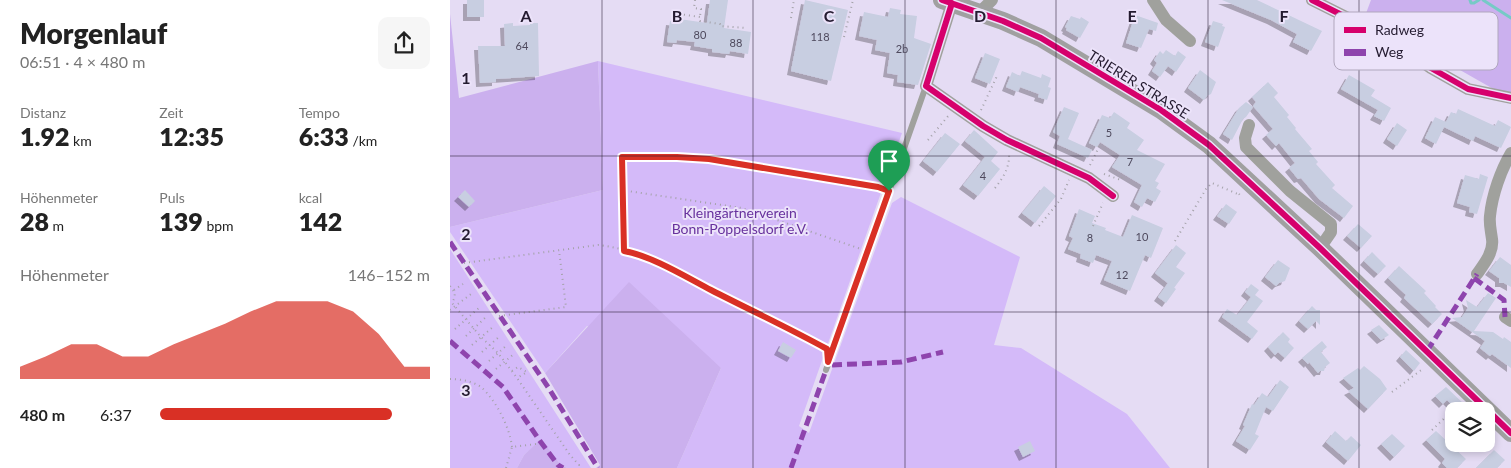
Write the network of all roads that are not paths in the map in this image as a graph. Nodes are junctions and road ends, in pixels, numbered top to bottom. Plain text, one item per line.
1 (1153, 0) edge
2 (1312, 0) edge
3 (947, 2) edge
4 (986, 6) edge
5 (1336, 12) edge
6 (1190, 41) dead end
7 (1434, 70) edge
8 (926, 86) junction
9 (1511, 98) edge
10 (1249, 125) dead end
11 (1511, 152) edge
12 (1110, 194) road end
13 (1320, 248) junction
14 (1477, 274) dead end
15 (827, 366) road end
16 (1511, 433) edge

1 - 6 street
2 - 5 street
3 - 4 street, TRIERER STRASSE
3 - 8 street
4 - 13 street, TRIERER STRASSE
7 - 9 street
8 - 12 street
8 - 15 lane
10 - 13 street
11 - 14 street
13 - 16 street, TRIERER STRASSE

